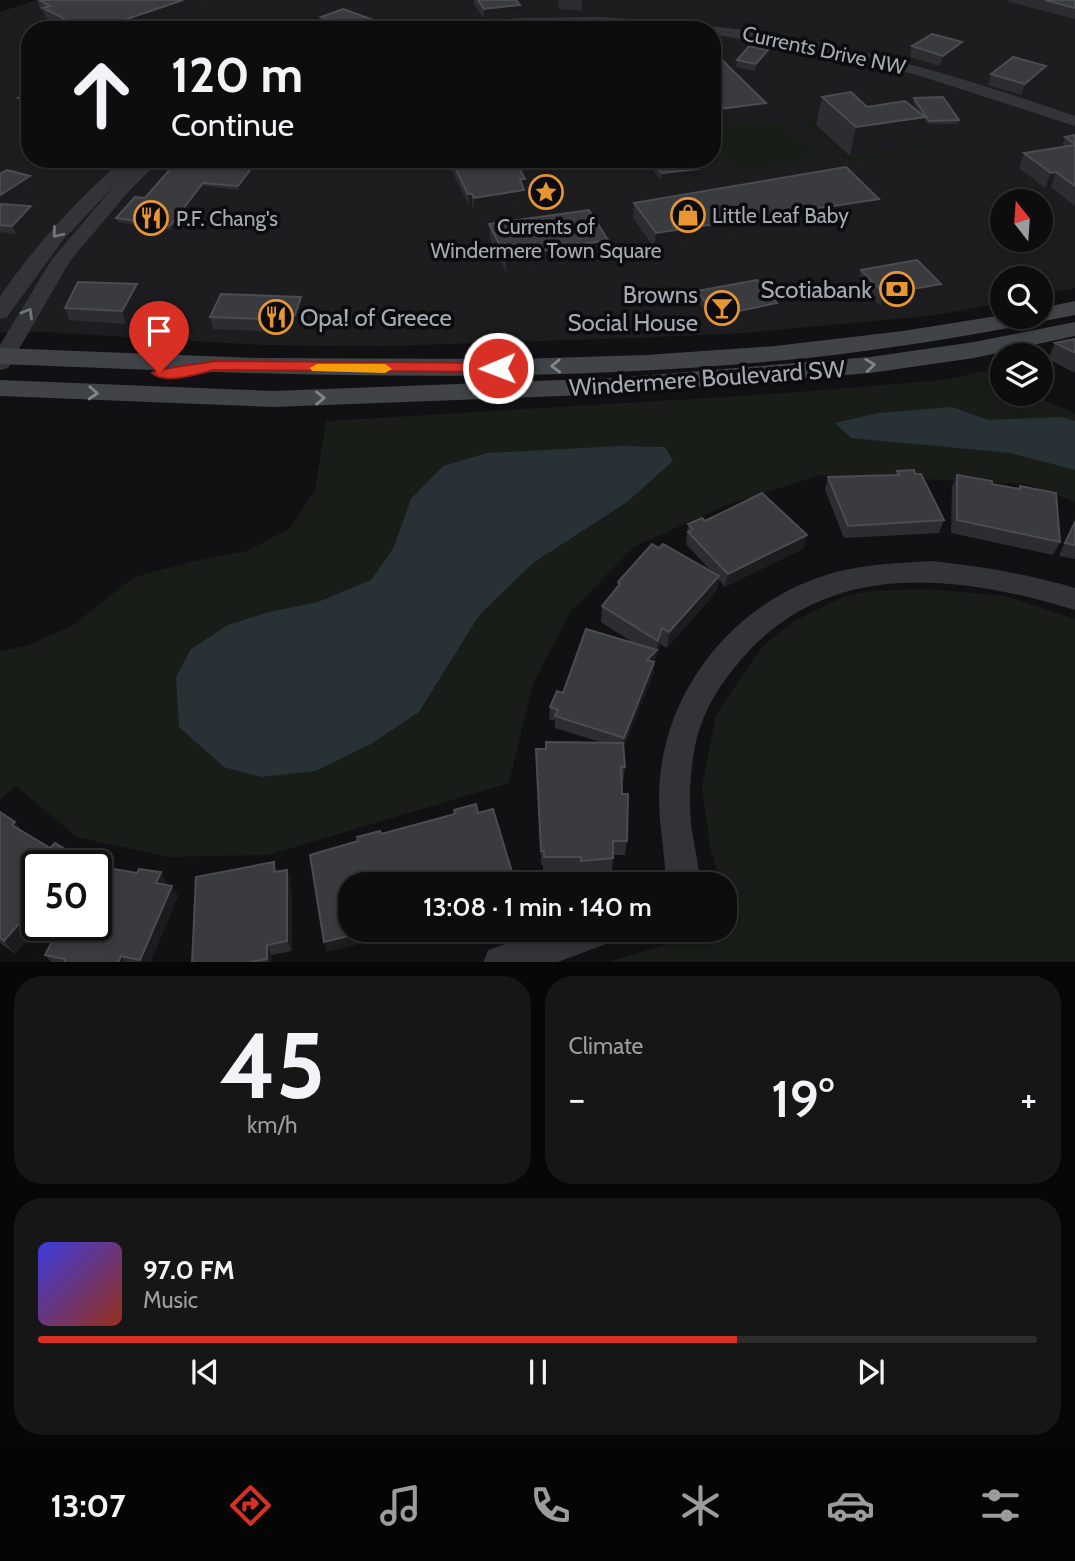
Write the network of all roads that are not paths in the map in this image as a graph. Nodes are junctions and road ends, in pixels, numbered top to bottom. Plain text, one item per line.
1 (530, 21) edge
2 (633, 21) edge
3 (721, 28) edge
4 (721, 37) edge
5 (1075, 121) edge
6 (1075, 130) edge
7 (124, 168) edge
8 (143, 168) edge
9 (1075, 308) edge
10 (0, 313) edge
11 (1053, 313) edge
12 (990, 324) edge
13 (1075, 329) edge
14 (1, 362) edge
15 (0, 388) edge
16 (1075, 599) edge
17 (681, 872) edge
18 (562, 942) edge
19 (501, 962) edge

1 - 2 street, Currents Drive NW
3 - 5 street, Currents Drive NW
4 - 6 street, Currents Drive NW
7 -> 10 street
14 -> 8 street
9 - 11 main road
12 -> 14 main road, Windermere Boulevard SW
15 -> 13 main road, Windermere Boulevard SW
16 - 17 street
18 - 19 street

